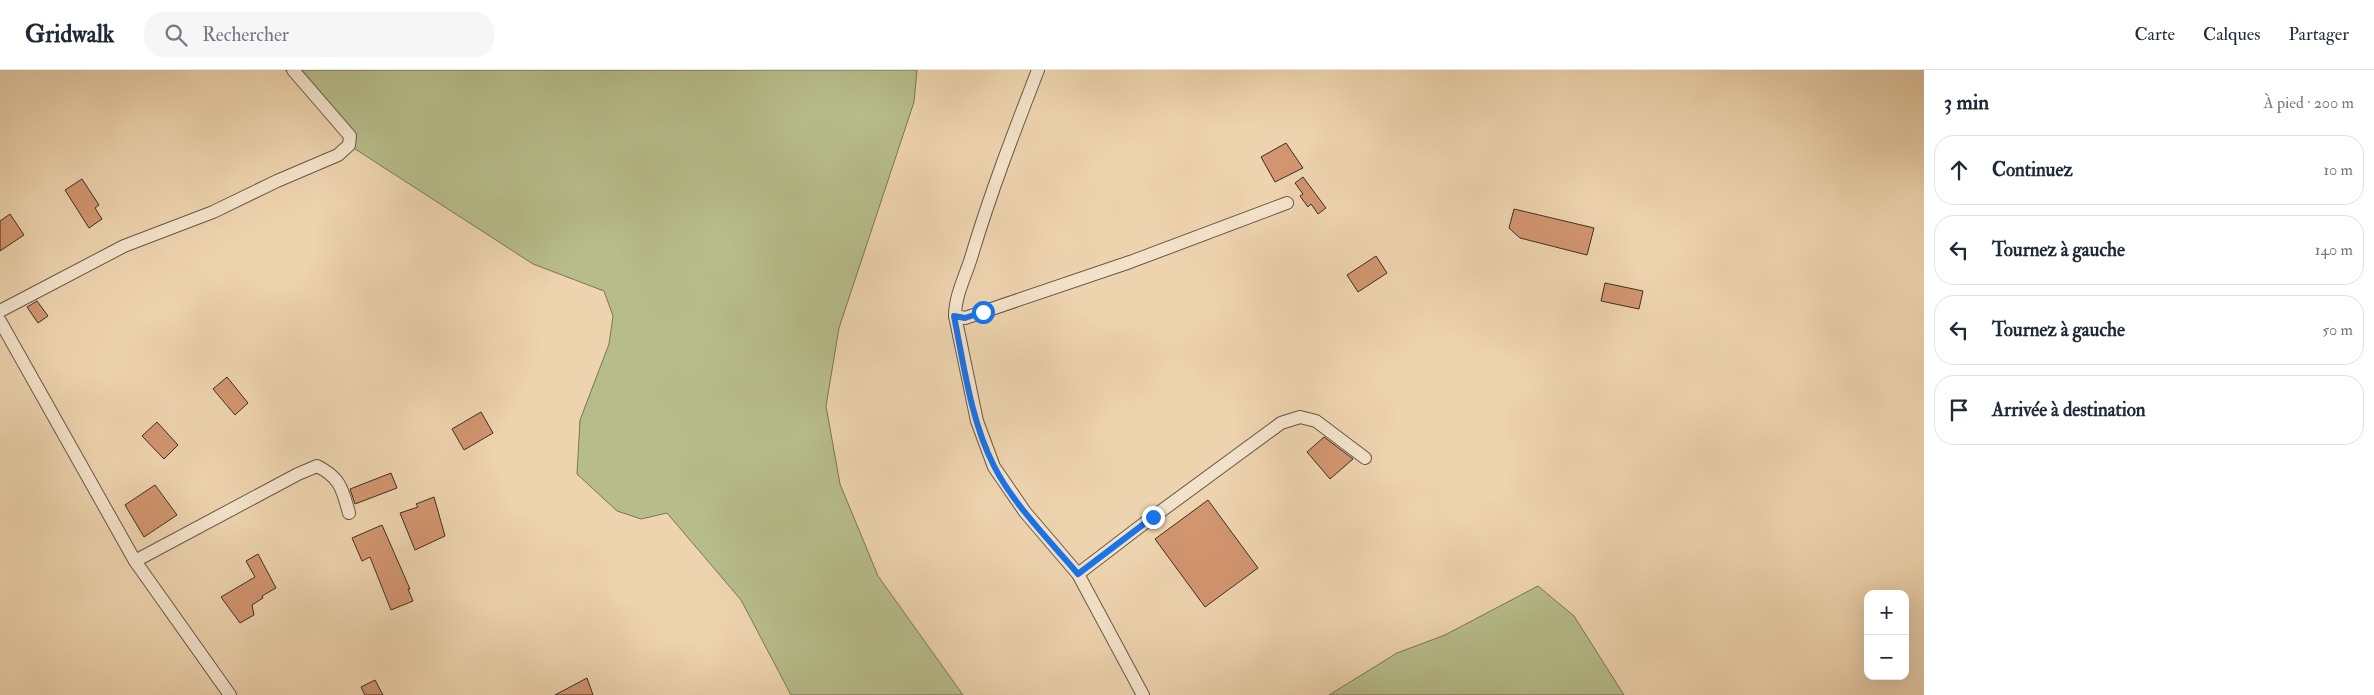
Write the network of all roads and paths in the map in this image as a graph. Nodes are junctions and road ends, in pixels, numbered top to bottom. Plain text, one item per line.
1 (293, 70) edge
2 (1038, 70) edge
3 (1287, 203) dead end
4 (0, 311) edge
5 (954, 316) junction
6 (2, 327) edge
7 (1365, 458) dead end
8 (349, 513) dead end
9 (135, 561) junction
10 (1078, 574) junction
11 (230, 695) edge
12 (1143, 695) edge

1 - 4 street
2 - 5 street
3 - 5 street
5 - 10 street
6 - 9 street
7 - 10 street
8 - 9 street
9 - 11 street
10 - 12 street

